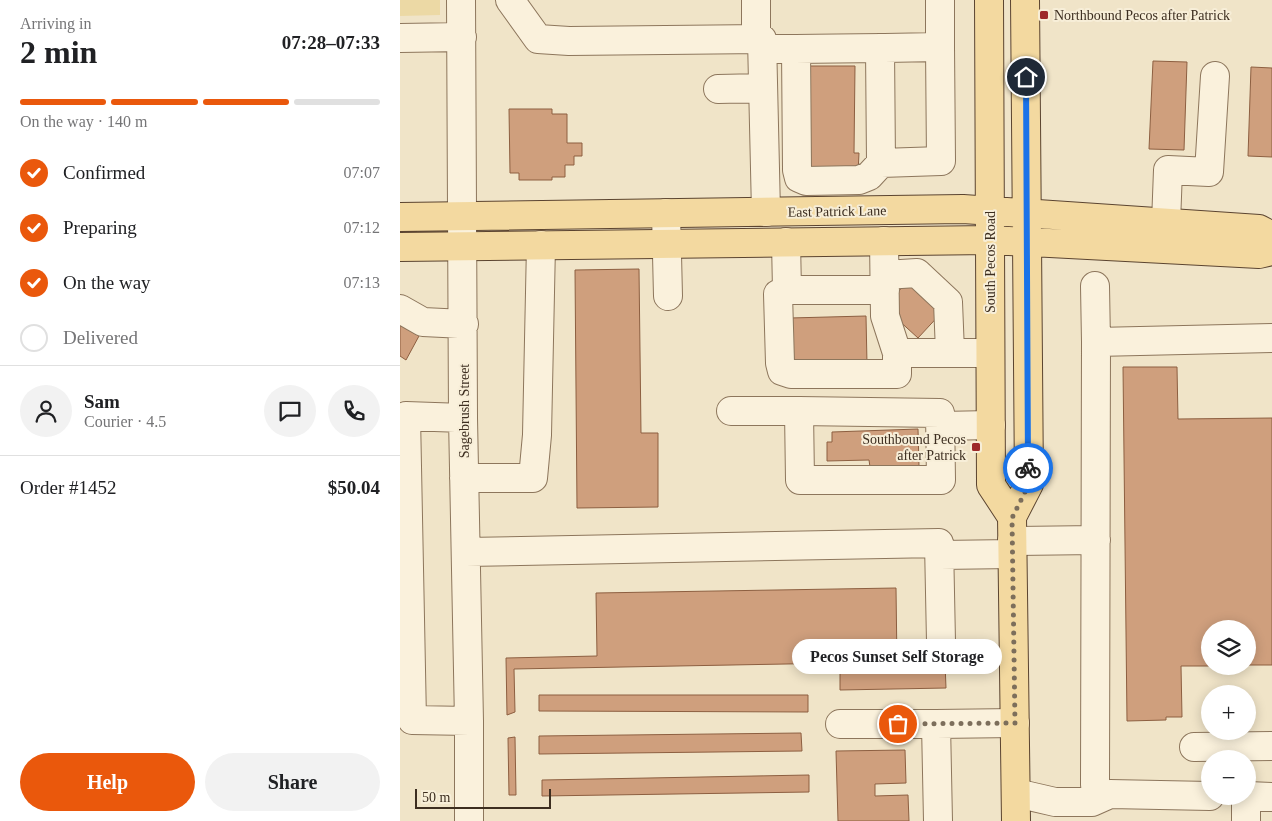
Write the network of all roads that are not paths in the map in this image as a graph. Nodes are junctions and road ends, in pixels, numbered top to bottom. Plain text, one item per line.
1 (461, 0) edge
2 (510, 0) edge
3 (756, 0) edge
4 (940, 0) edge
5 (989, 0) edge
6 (1025, 0) edge
7 (400, 38) edge
8 (462, 38) junction
9 (759, 44) junction
10 (940, 47) junction
11 (880, 48) junction
12 (796, 49) junction
13 (1215, 76) dead end
14 (762, 88) junction
15 (718, 89) dead end
16 (881, 162) junction
17 (990, 210) junction
18 (766, 212) junction
19 (1027, 212) junction
20 (666, 213) junction
21 (463, 216) junction
22 (400, 217) edge
23 (1166, 223) junction
24 (1272, 236) edge
25 (990, 240) junction
26 (1027, 240) junction
27 (884, 241) junction
28 (786, 242) junction
29 (667, 244) junction
30 (541, 245) junction
31 (463, 247) junction
32 (400, 248) edge
33 (1272, 251) edge
34 (885, 282) junction
35 (1095, 286) dead end
36 (787, 290) junction
37 (668, 296) dead end
38 (400, 309) edge
39 (464, 324) junction
40 (1272, 338) edge
41 (1096, 342) junction
42 (950, 352) junction
43 (897, 353) junction
44 (990, 353) junction
45 (731, 411) dead end
46 (799, 411) junction
47 (463, 418) junction
48 (991, 425) junction
49 (940, 426) junction
50 (464, 478) junction
51 (1012, 537) junction
52 (1096, 540) junction
53 (466, 552) junction
54 (940, 555) junction
55 (941, 642) dead end
56 (470, 720) junction
57 (1015, 723) junction
58 (840, 724) dead end
59 (936, 724) junction
60 (1272, 746) edge
61 (1194, 747) dead end
62 (1102, 790) junction
63 (1016, 793) junction
64 (1201, 796) edge
65 (1256, 796) edge
66 (1272, 797) edge
67 (1247, 805) edge
68 (468, 821) edge
69 (938, 821) edge
70 (1016, 821) edge
71 (1246, 821) edge

1 - 8 street, Sagebrush Street
2 - 9 street
3 - 9 street
4 - 10 street
5 - 17 main road, South Pecos Road
6 - 19 main road
7 - 8 street
8 - 21 street, Sagebrush Street
9 - 12 street
9 - 14 street
10 - 11 street
10 - 16 street
11 - 12 street
11 - 16 street
12 - 16 street
13 - 23 street
14 - 15 street
14 - 18 street
17 - 18 main road, East Patrick Lane
17 - 19 main road, East Patrick Lane
17 - 25 main road, South Pecos Road
18 - 20 main road, East Patrick Lane
19 - 23 main road, East Patrick Lane
19 - 26 main road
20 - 21 main road, East Patrick Lane
20 - 29 street
21 - 22 main road, East Patrick Lane
21 - 31 street, Sagebrush Street
23 - 24 main road, East Patrick Lane
25 - 26 main road
25 - 27 main road
25 - 44 main road, South Pecos Road
26 - 33 main road
26 - 51 main road
27 - 28 main road
27 - 34 street
28 - 29 main road
28 - 36 street
29 - 30 main road
29 - 37 street
30 - 31 main road
30 - 50 street
31 - 32 main road
31 - 39 street, Sagebrush Street
34 - 36 street
34 - 42 street
34 - 43 street
35 - 41 street
36 - 43 street
38 - 39 street
39 - 47 street, Sagebrush Street
40 - 41 street
41 - 52 street
42 - 43 street
42 - 44 street
44 - 48 main road, South Pecos Road
45 - 46 street
46 - 49 street
46 - 49 street
47 - 50 street, Sagebrush Street
47 - 56 street
48 - 49 street
48 - 51 main road, South Pecos Road
50 - 53 street, Sagebrush Street
51 - 52 street
51 - 54 street
51 - 57 main road
52 - 62 street
53 - 54 street
53 - 56 street, Sagebrush Street
54 - 55 street
56 - 68 street, Sagebrush Street
57 - 59 street
57 - 63 main road
58 - 59 street
59 - 69 street
60 - 61 street
62 - 63 street
62 - 64 street
63 - 70 main road
65 - 66 street
67 - 71 street

